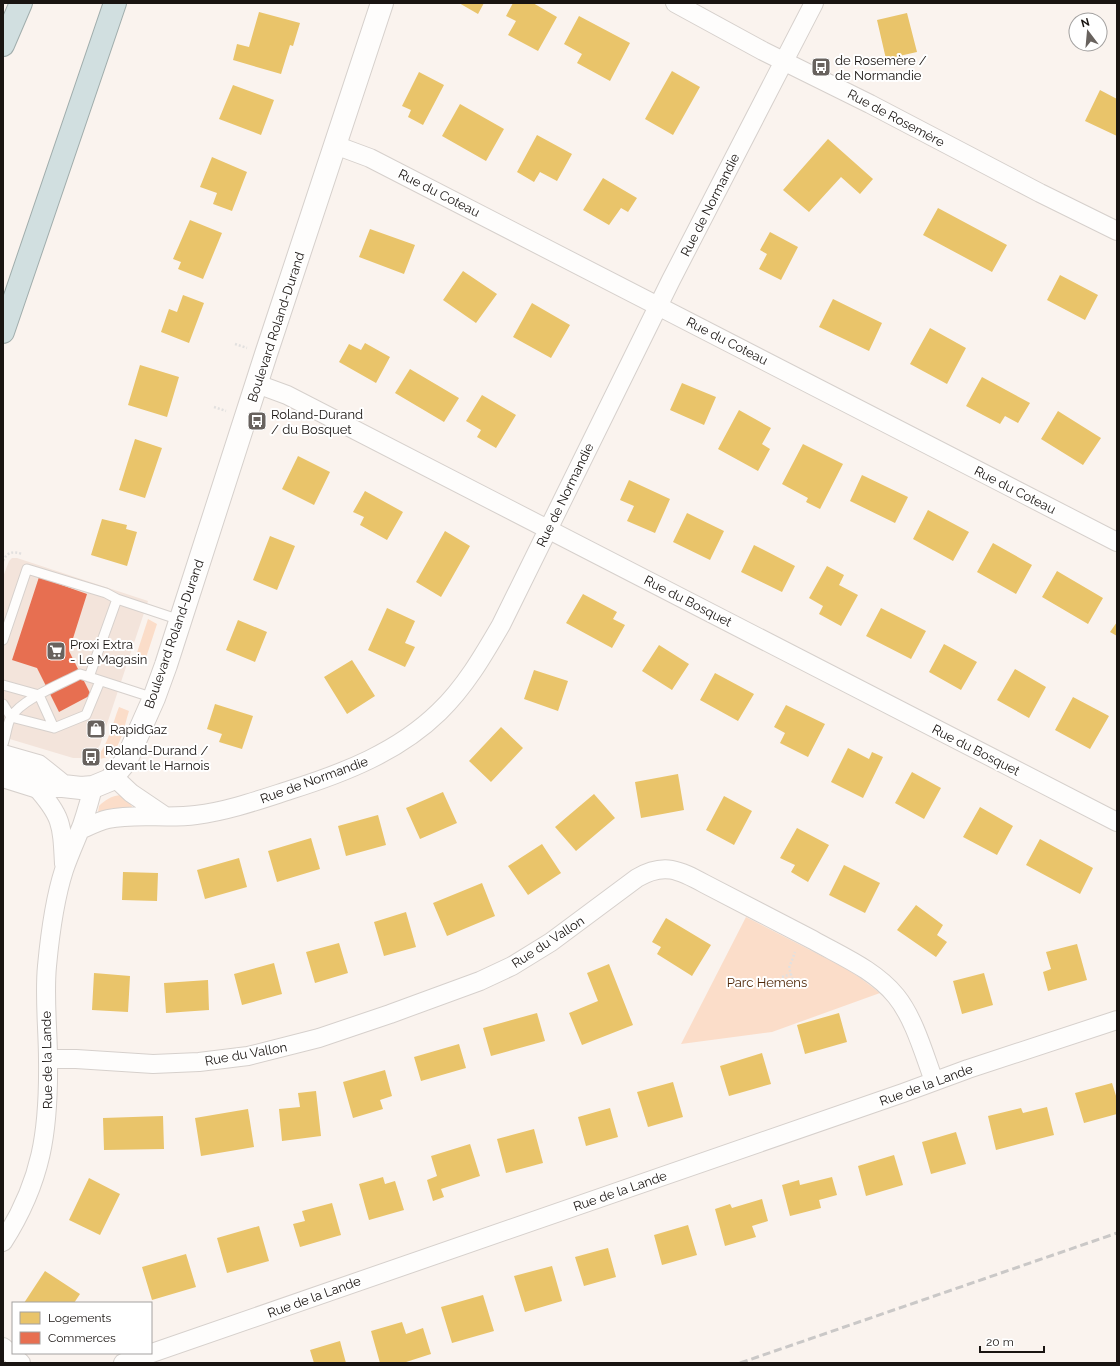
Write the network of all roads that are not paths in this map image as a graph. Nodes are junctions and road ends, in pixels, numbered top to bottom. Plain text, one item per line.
1 (21, 3) edge
2 (115, 3) edge
3 (382, 3) edge
4 (675, 3) edge
5 (814, 3) edge
6 (3, 45) edge
7 (785, 61) junction
8 (335, 145) junction
9 (1117, 231) edge
10 (659, 306) junction
11 (3, 332) edge
12 (257, 384) junction
13 (548, 530) junction
14 (1117, 542) edge
15 (117, 600) junction
16 (180, 620) junction
17 (3, 640) edge
18 (89, 677) junction
19 (100, 681) junction
20 (3, 685) edge
21 (39, 695) junction
22 (154, 698) junction
23 (3, 704) edge
24 (11, 717) junction
25 (54, 728) junction
26 (3, 744) edge
27 (3, 756) edge
28 (3, 776) edge
29 (114, 777) junction
30 (35, 786) junction
31 (63, 786) junction
32 (93, 787) junction
33 (165, 816) junction
34 (1117, 822) edge
35 (80, 830) junction
36 (64, 870) junction
37 (1117, 1020) edge
38 (48, 1059) junction
39 (934, 1081) junction
40 (3, 1242) edge
41 (3, 1348) edge
42 (152, 1353) edge
43 (149, 1354) edge
44 (21, 1363) edge
45 (123, 1363) edge

1 - 6 highway
2 - 11 highway
3 - 8 street, Boulevard Roland-Durand
4 - 7 street, Rue de Rosemère
5 - 7 street, Rue de Normandie
7 - 9 street, Rue de Rosemère
7 - 10 street, Rue de Normandie
8 - 10 street, Rue du Coteau
8 - 12 street, Boulevard Roland-Durand
10 - 13 street, Rue de Normandie
10 - 14 street, Rue du Coteau
12 - 13 street, Rue du Bosquet
12 - 16 street, Boulevard Roland-Durand
13 - 33 street, Rue de Normandie
13 - 34 street, Rue du Bosquet
15 - 16 lane
15 - 17 lane
15 - 18 lane
16 - 22 street, Boulevard Roland-Durand
18 - 19 lane
18 - 21 lane
19 - 22 lane
19 - 25 lane
20 - 21 lane
21 - 24 lane
21 - 25 lane
22 - 29 street, Boulevard Roland-Durand
23 - 24 lane
24 - 25 lane
24 - 26 lane
27 - 31 street
28 - 30 street, Boulevard Roland-Durand
29 - 32 street, Boulevard Roland-Durand
29 - 33 street
30 - 31 street, Boulevard Roland-Durand
30 - 36 street, Rue de la Lande
31 - 32 street, Boulevard Roland-Durand
32 - 35 street, Rue de la Lande
33 - 35 street, Rue de Normandie
35 - 36 street, Rue de la Lande
36 - 38 street, Rue de la Lande
37 - 39 street, Rue de la Lande
38 - 39 street, Rue du Vallon
38 - 40 street, Rue de la Lande
39 - 42 street, Rue de la Lande
41 - 44 street
43 - 45 street, Rue de la Lande

